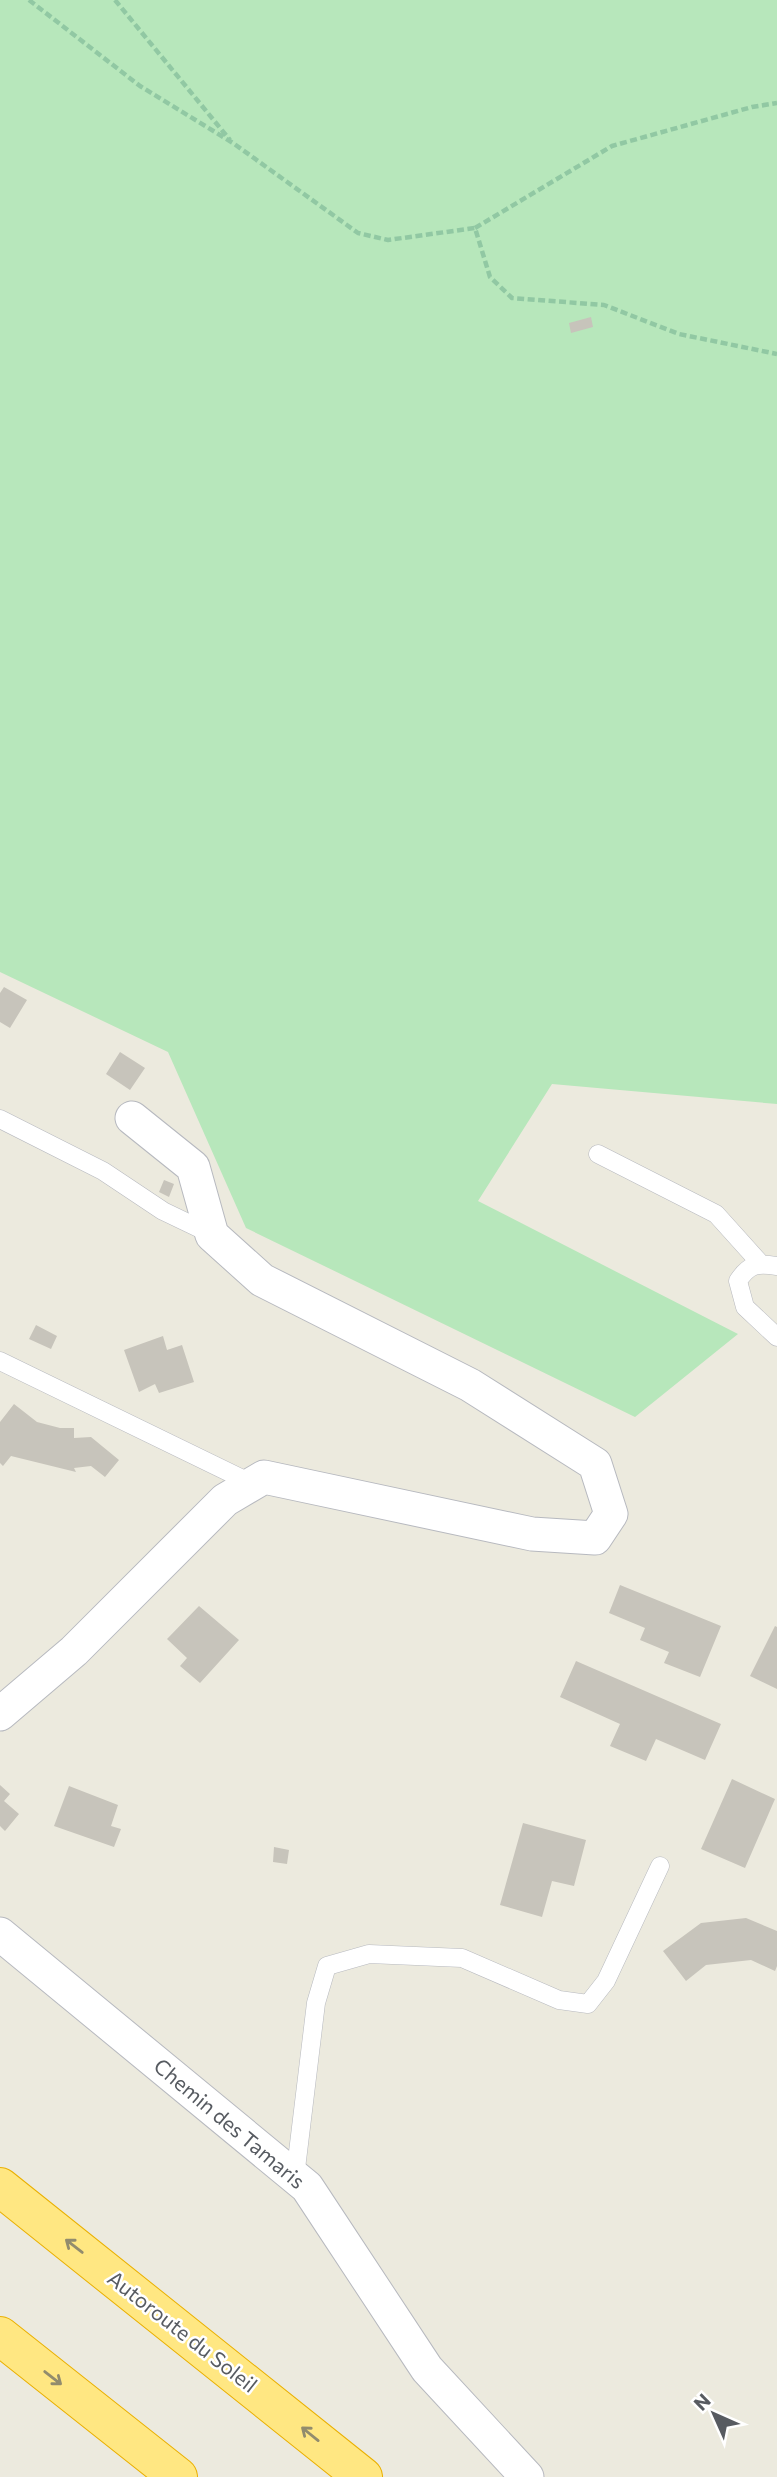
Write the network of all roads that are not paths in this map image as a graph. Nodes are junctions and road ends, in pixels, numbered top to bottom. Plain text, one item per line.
1 (132, 1118) dead end
2 (0, 1119) edge
3 (598, 1154) dead end
4 (212, 1235) junction
5 (769, 1265) edge
6 (777, 1337) edge
7 (0, 1361) edge
8 (253, 1483) junction
9 (0, 1714) edge
10 (660, 1866) dead end
11 (0, 1934) edge
12 (295, 2177) junction
13 (0, 2188) edge
14 (0, 2336) edge
15 (178, 2477) edge
16 (363, 2477) edge
17 (527, 2477) edge

1 - 4 street
2 - 4 lane
3 - 5 lane
4 - 8 street
5 - 6 lane
7 - 8 lane
8 - 9 street
10 - 12 lane
11 - 12 street, Chemin des Tamaris
12 - 17 street, Chemin des Tamaris
16 -> 13 highway, Autoroute du Soleil
14 -> 15 highway

